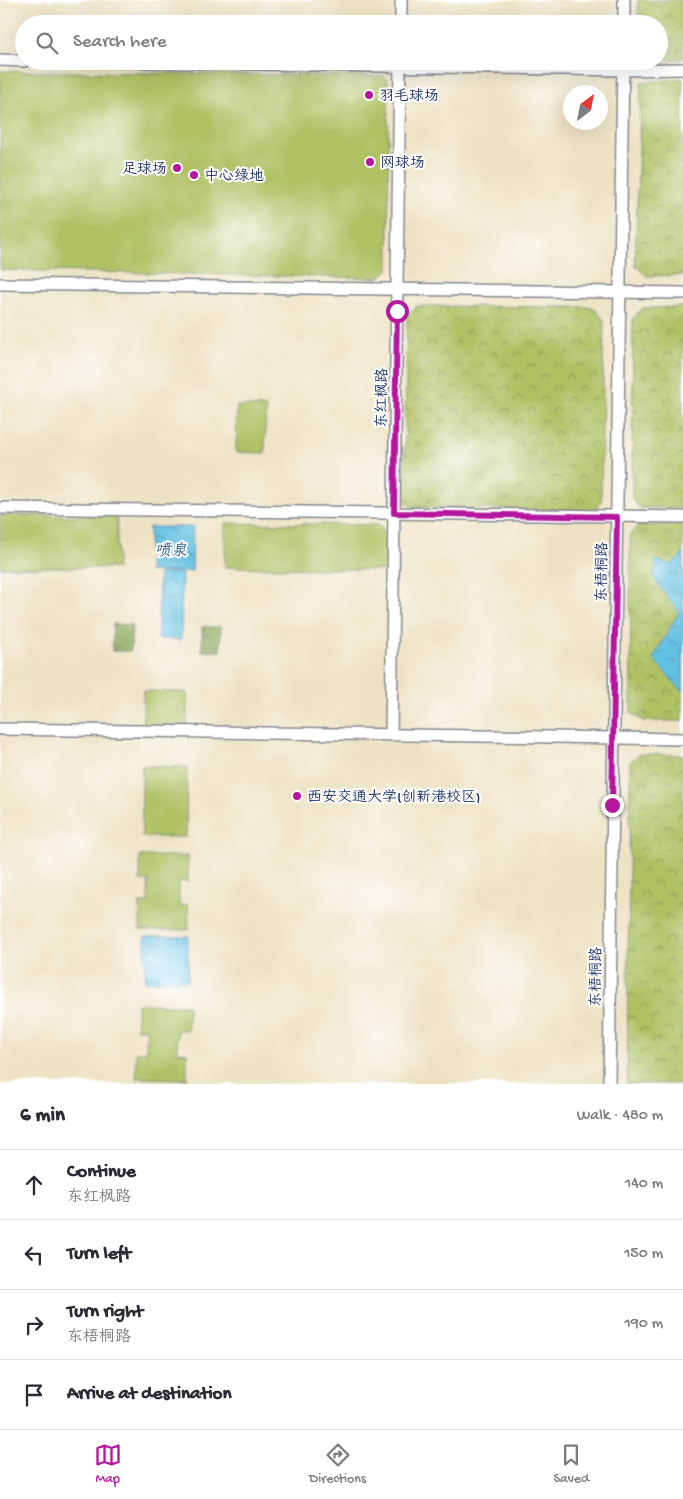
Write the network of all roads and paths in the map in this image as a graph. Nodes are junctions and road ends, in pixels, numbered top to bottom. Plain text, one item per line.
1 (401, 0) edge
2 (624, 0) edge
3 (401, 15) edge
4 (624, 15) edge
5 (0, 60) edge
6 (15, 61) edge
7 (668, 68) edge
8 (683, 69) edge
9 (400, 70) edge
10 (623, 70) edge
11 (0, 284) edge
12 (397, 289) junction
13 (619, 293) junction
14 (683, 293) edge
15 (0, 508) edge
16 (394, 513) junction
17 (617, 517) junction
18 (683, 517) edge
19 (0, 729) edge
20 (391, 734) junction
21 (613, 738) junction
22 (683, 739) edge
23 (609, 1084) edge

1 - 3 street
2 - 4 street
5 - 6 street
7 - 8 street
9 - 12 street, 东红枫路
10 - 13 street, 东梧桐路
11 - 12 street
12 - 13 street
12 - 16 street, 东红枫路
13 - 14 street
13 - 17 street, 东梧桐路
15 - 16 street
16 - 17 street
16 - 20 street, 东红枫路
17 - 18 street
17 - 21 street, 东梧桐路
19 - 20 street
20 - 21 street
21 - 22 street
21 - 23 street, 东梧桐路

